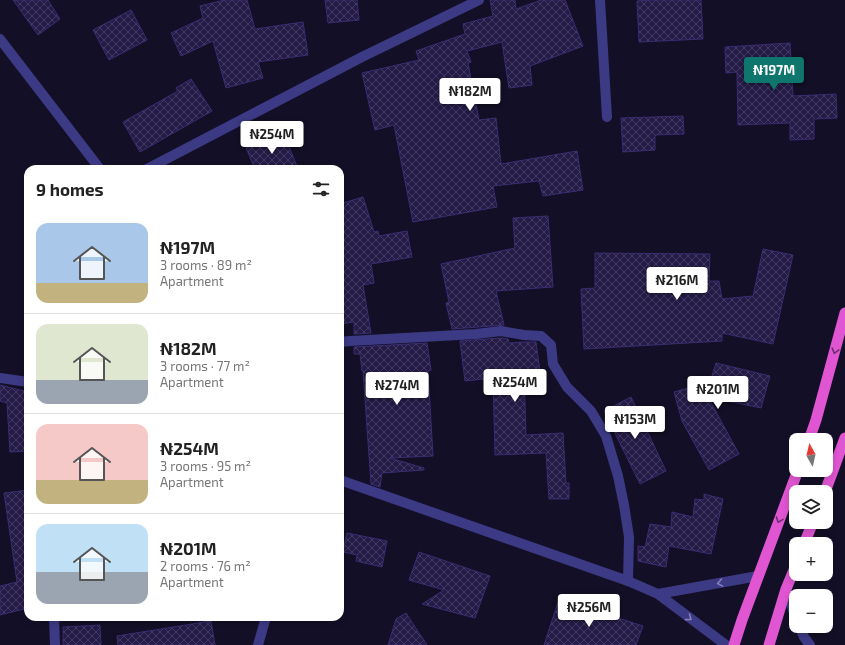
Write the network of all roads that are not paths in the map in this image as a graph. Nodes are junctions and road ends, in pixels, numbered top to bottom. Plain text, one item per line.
1 (479, 0) edge
2 (600, 0) edge
3 (0, 39) edge
4 (607, 117) dead end
5 (97, 165) edge
6 (155, 165) edge
7 (845, 313) edge
8 (344, 342) edge
9 (0, 378) edge
10 (24, 381) edge
11 (811, 433) edge
12 (845, 438) edge
13 (795, 477) edge
14 (344, 481) edge
15 (827, 485) edge
16 (758, 576) junction
17 (628, 580) junction
18 (789, 581) edge
19 (786, 589) junction
20 (658, 594) junction
21 (789, 598) edge
22 (54, 621) edge
23 (265, 621) edge
24 (802, 633) edge
25 (55, 645) edge
26 (258, 645) edge
27 (726, 645) edge
28 (734, 645) edge
29 (769, 645) edge
30 (810, 645) edge

1 - 6 street
2 - 4 street
3 - 5 street
7 -> 11 highway
8 - 17 street
9 - 10 street
12 - 15 highway
13 -> 16 highway
14 - 17 street
16 -> 20 street
16 - 28 highway
17 - 20 street
18 - 19 highway
19 - 21 street
19 - 29 highway
20 -> 27 street
22 - 25 street
23 - 26 street
24 - 30 street

